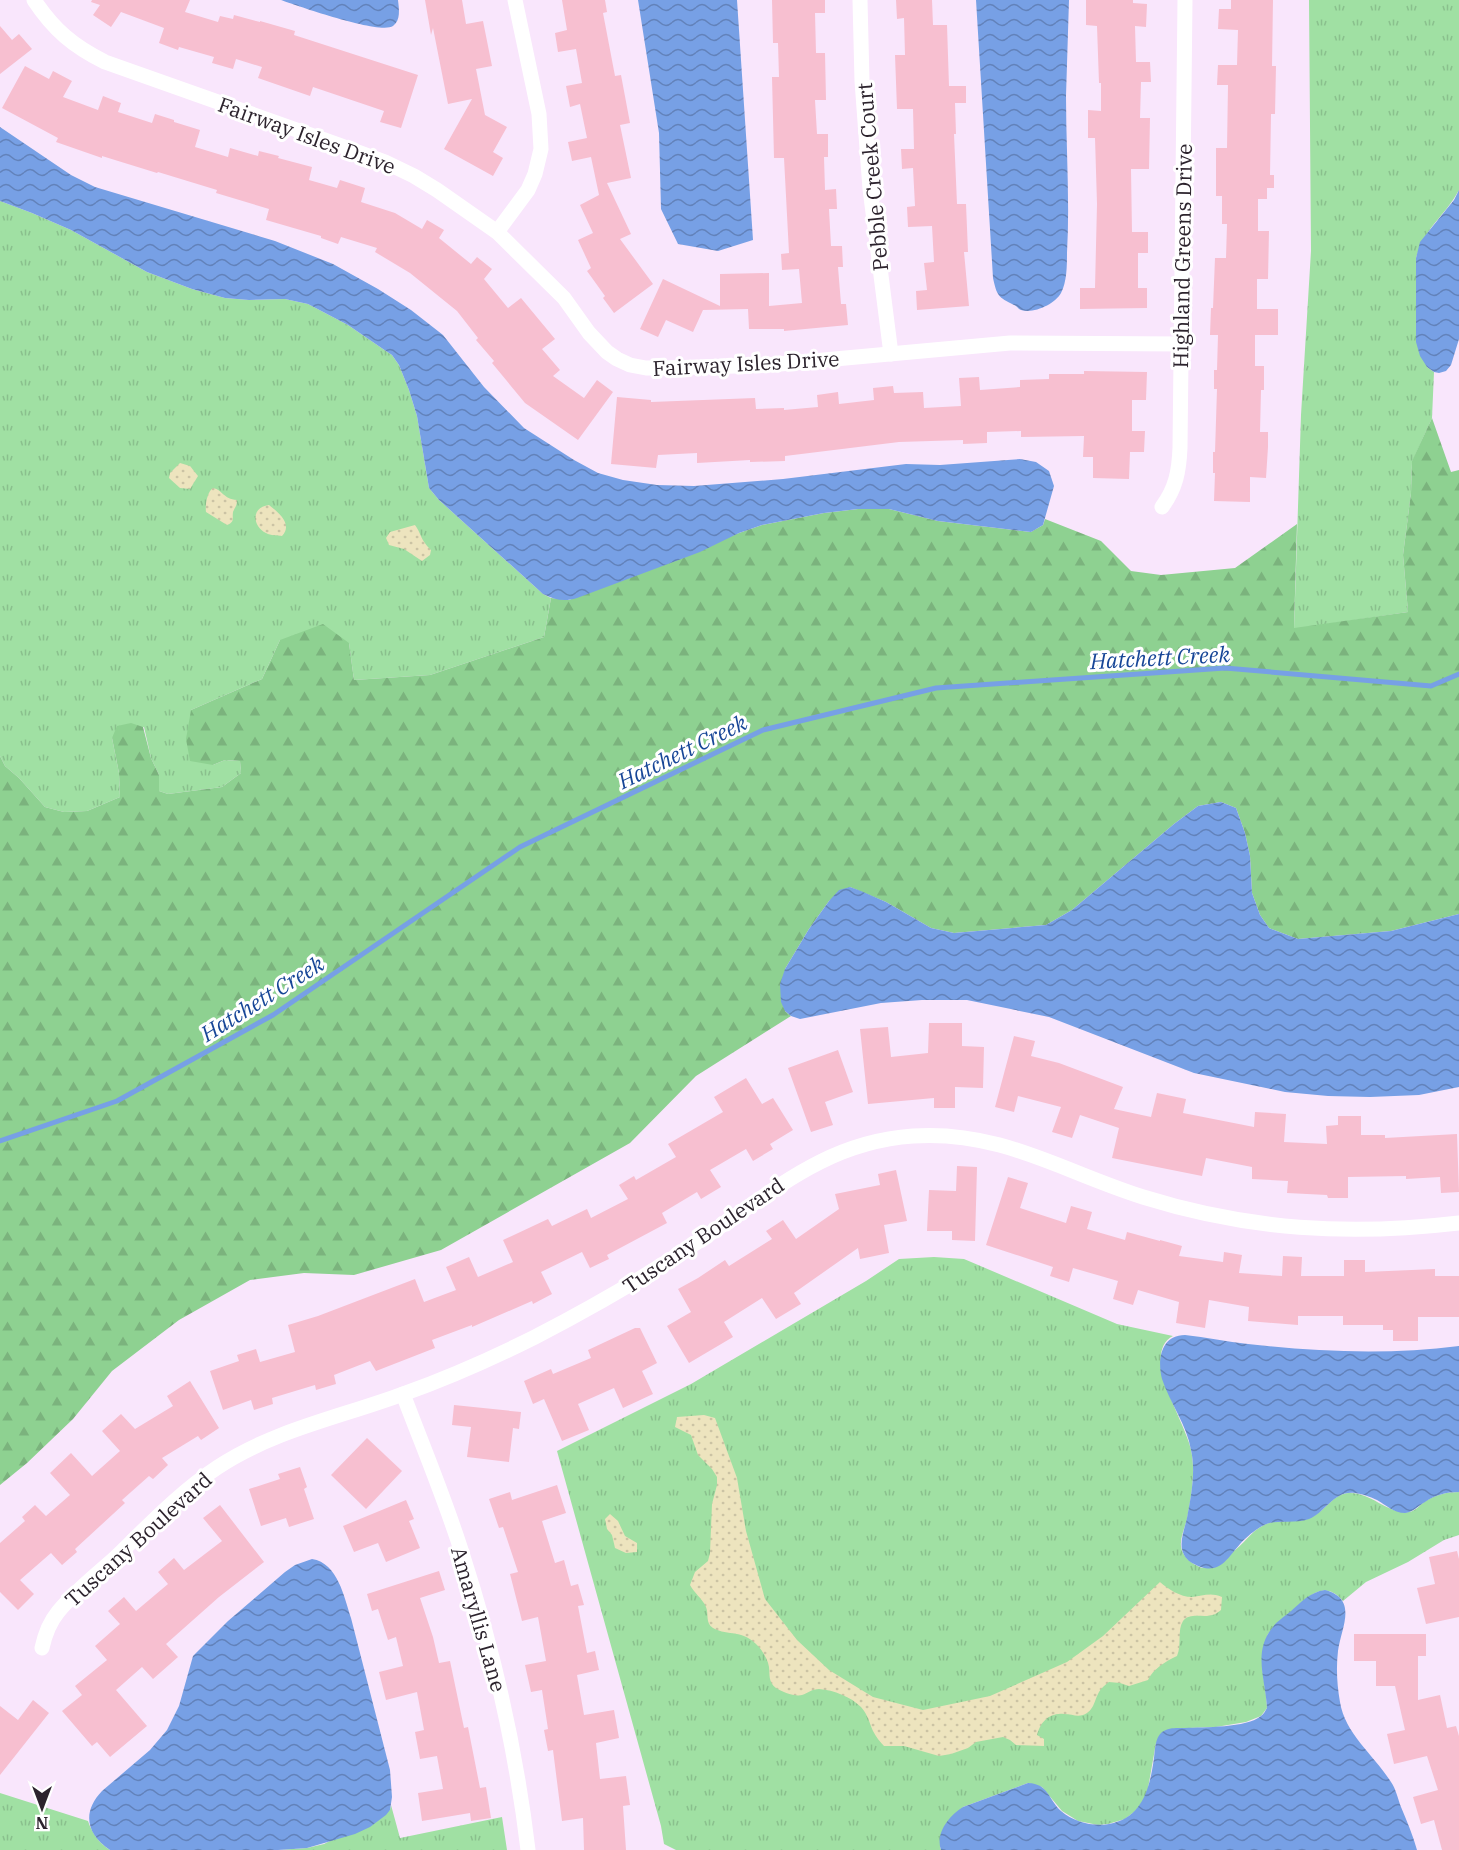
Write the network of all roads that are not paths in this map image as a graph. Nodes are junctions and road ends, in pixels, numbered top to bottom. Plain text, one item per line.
1 (34, 0) edge
2 (515, 0) edge
3 (860, 0) edge
4 (1185, 0) edge
5 (497, 232) junction
6 (1182, 344) junction
7 (891, 354) junction
8 (1162, 507) dead end
9 (1459, 1223) edge
10 (403, 1395) junction
11 (42, 1648) dead end
12 (528, 1850) edge

1 - 5 street, Fairway Isles Drive
2 - 5 street
3 - 7 street, Pebble Creek Court
4 - 6 street, Highland Greens Drive
5 - 7 street, Fairway Isles Drive
6 - 7 street, Fairway Isles Drive
6 - 8 street, Highland Greens Drive
9 - 10 street, Tuscany Boulevard
10 - 11 street, Tuscany Boulevard
10 - 12 street, Amaryllis Lane

